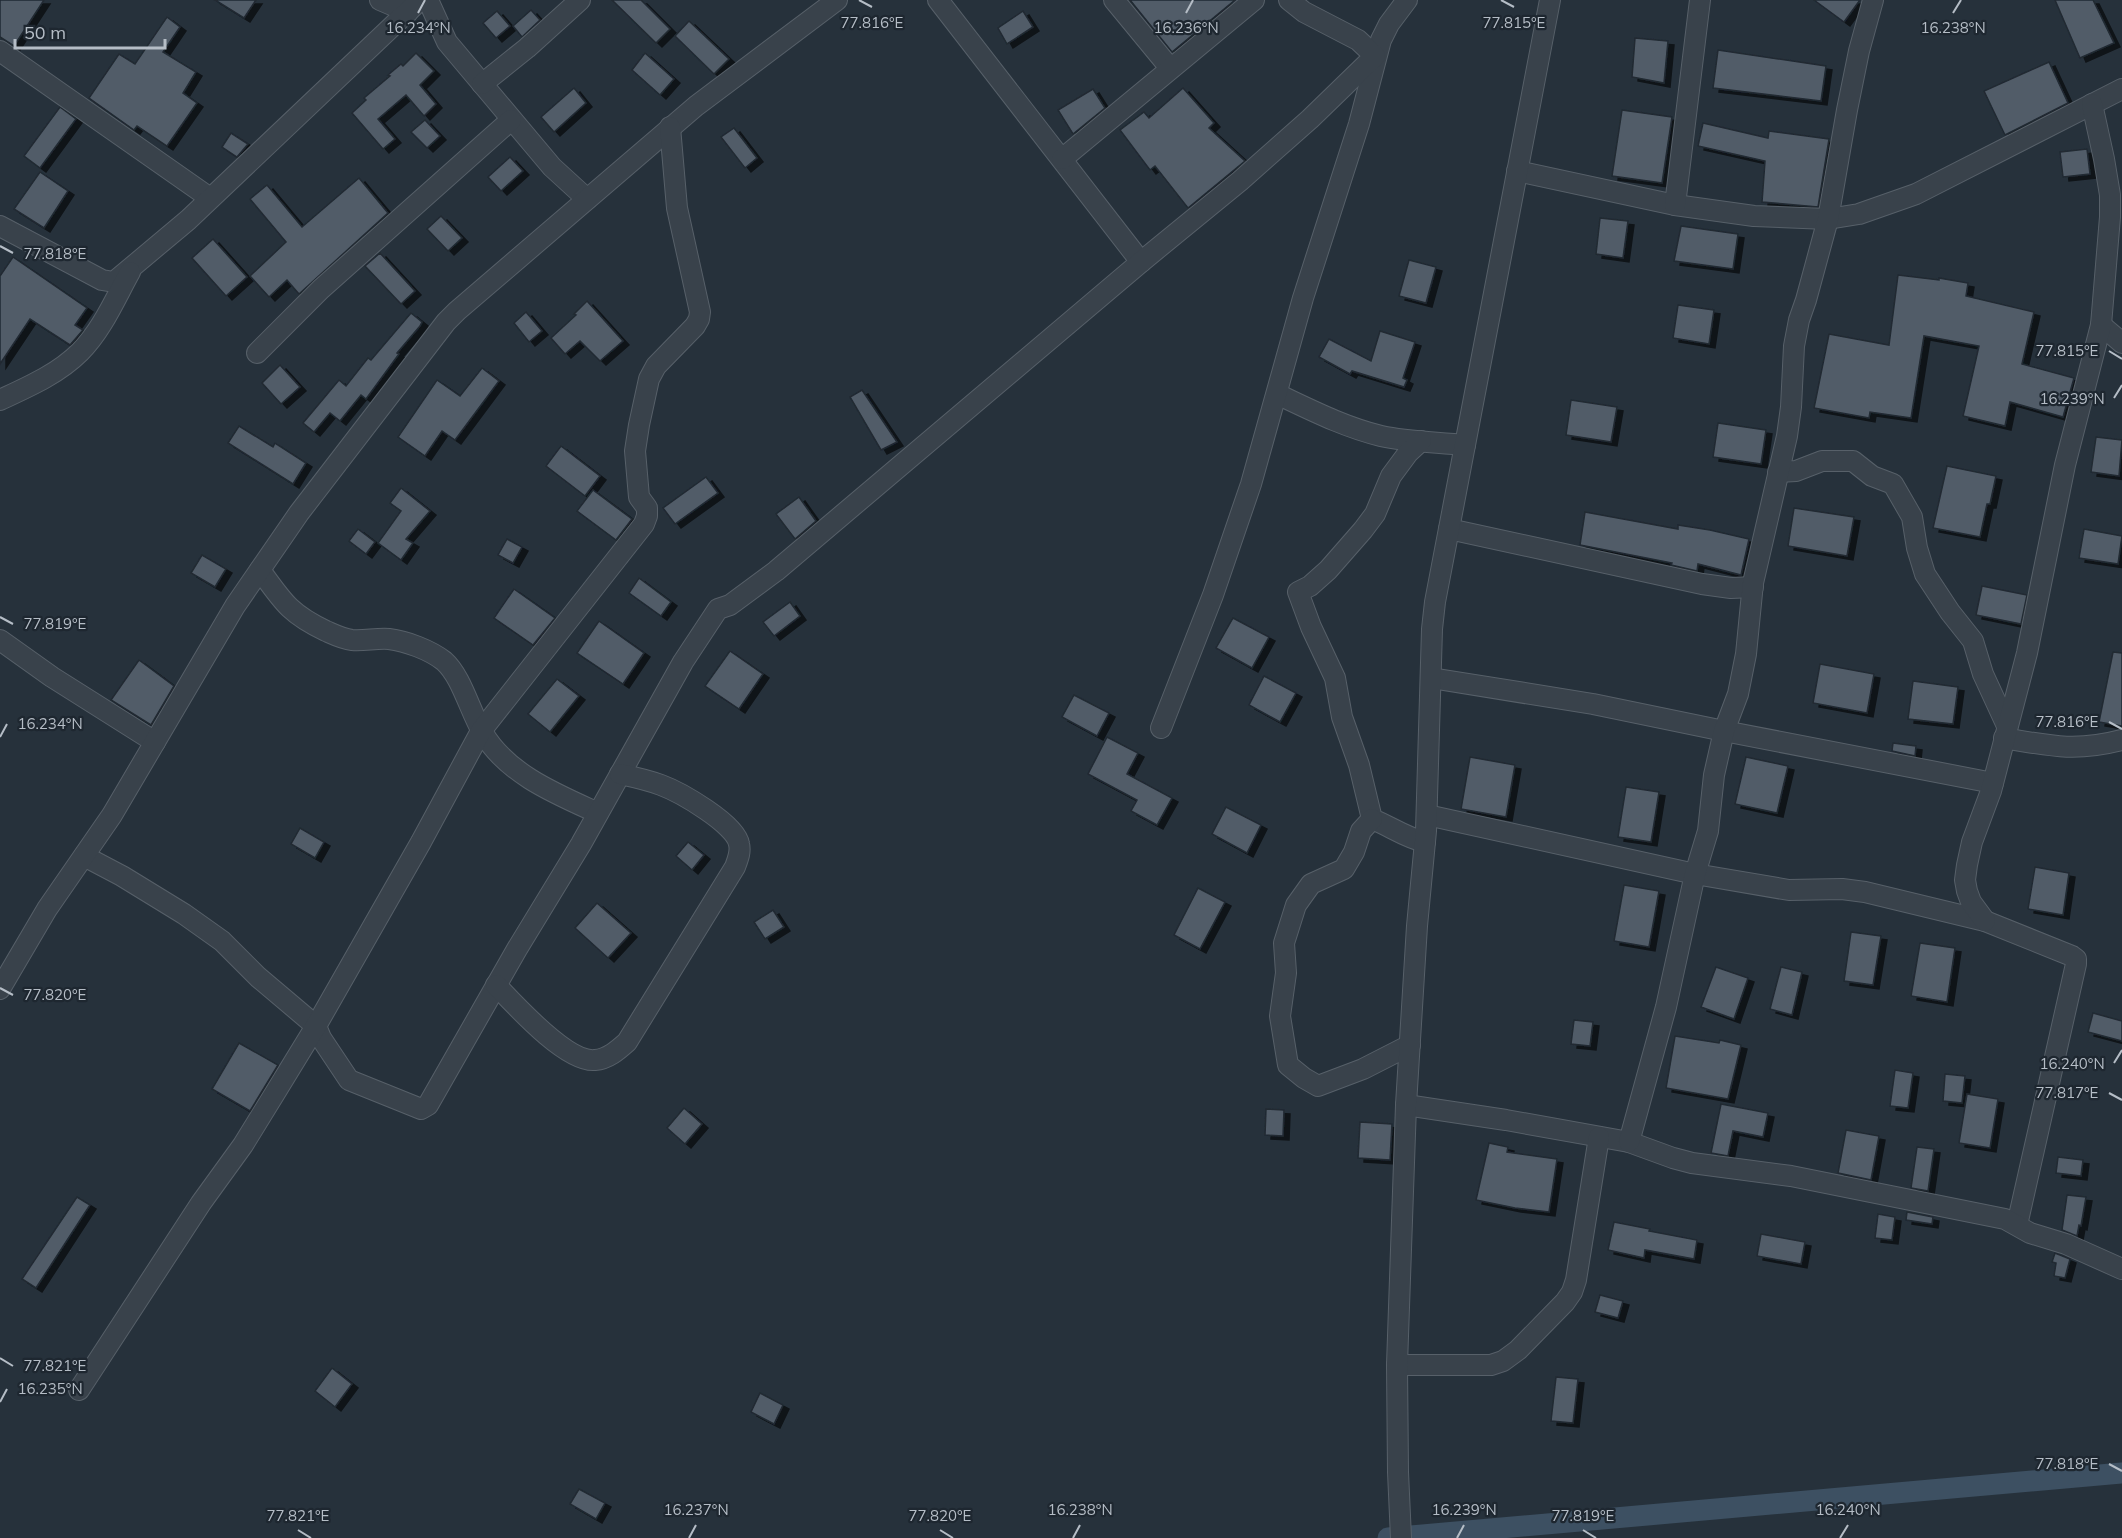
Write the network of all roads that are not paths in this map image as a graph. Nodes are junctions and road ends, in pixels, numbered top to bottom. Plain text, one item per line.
1 (380, 0) edge
2 (428, 0) edge
3 (580, 0) edge
4 (837, 0) edge
5 (938, 0) edge
6 (1114, 0) edge
7 (1254, 0) edge
8 (1289, 0) edge
9 (1407, 0) edge
10 (1550, 0) edge
11 (1700, 0) edge
12 (1873, 0) edge
13 (414, 6) edge
14 (0, 51) edge
15 (1376, 56) junction
16 (1170, 68) junction
17 (482, 84) junction
18 (2122, 89) edge
19 (2092, 104) junction
20 (511, 120) junction
21 (670, 127) junction
22 (1062, 159) junction
23 (1517, 171) junction
24 (210, 198) junction
25 (587, 199) junction
26 (1675, 205) junction
27 (1828, 219) junction
28 (0, 226) edge
29 (2115, 248) edge
30 (1141, 262) junction
31 (133, 267) junction
32 (2101, 325) junction
33 (2122, 343) edge
34 (257, 353) dead end
35 (1277, 394) junction
36 (0, 400) edge
37 (1421, 441) junction
38 (1465, 445) junction
39 (1779, 472) junction
40 (1449, 529) junction
41 (260, 570) junction
42 (1753, 587) junction
43 (0, 640) edge
44 (1431, 678) junction
45 (1161, 728) dead end
46 (481, 730) junction
47 (1724, 732) junction
48 (2006, 732) junction
49 (2122, 740) edge
50 (155, 742) junction
51 (620, 774) junction
52 (1993, 783) junction
53 (598, 813) junction
54 (1426, 815) junction
55 (1372, 819) junction
56 (1425, 842) junction
57 (84, 856) junction
58 (1695, 874) junction
59 (1984, 921) junction
60 (496, 985) junction
61 (0, 989) edge
62 (316, 1026) junction
63 (1410, 1045) junction
64 (1406, 1105) junction
65 (1599, 1137) junction
66 (1629, 1142) junction
67 (2017, 1225) junction
68 (2122, 1269) edge
69 (1397, 1365) junction
70 (79, 1390) dead end
71 (1401, 1538) edge

1 - 13 street
2 - 17 street
3 - 17 street
4 - 21 street
5 - 22 street
6 - 16 street
7 - 16 street
8 - 15 street
9 - 15 street
10 - 23 street
11 - 26 street
12 - 27 street
13 - 24 street
14 - 24 street
15 - 30 street
15 - 35 street
16 - 22 street
17 - 20 street
18 - 19 street
19 - 27 street
19 - 29 street
20 - 25 street
20 - 34 street
21 - 25 street
21 - 46 street
22 - 30 street
23 - 26 street
23 - 38 street
24 - 31 street
25 - 41 street
26 - 27 street
27 - 39 street
28 - 31 street
29 - 32 street
30 - 51 street
31 - 36 street
32 - 33 street
32 - 48 street
35 - 37 street
35 - 45 street
37 - 38 street
37 - 55 street
38 - 40 street
39 - 42 street
39 - 48 street
40 - 42 street
40 - 44 street
41 - 46 street
41 - 50 street
42 - 47 street
43 - 50 street
44 - 47 street
44 - 54 street
46 - 53 street
46 - 62 street
47 - 52 street
47 - 58 street
48 - 49 street
48 - 52 street
50 - 57 street
51 - 53 street
51 - 60 street
52 - 59 street
53 - 60 street
54 - 56 street
54 - 58 street
55 - 56 street
55 - 63 street
56 - 63 street
57 - 61 street
57 - 62 street
58 - 59 street
58 - 66 street
59 - 67 street
60 - 62 street
62 - 70 street
63 - 64 street
64 - 65 street
64 - 69 street
65 - 66 street
65 - 69 street
66 - 67 street
67 - 68 street
69 - 71 street

